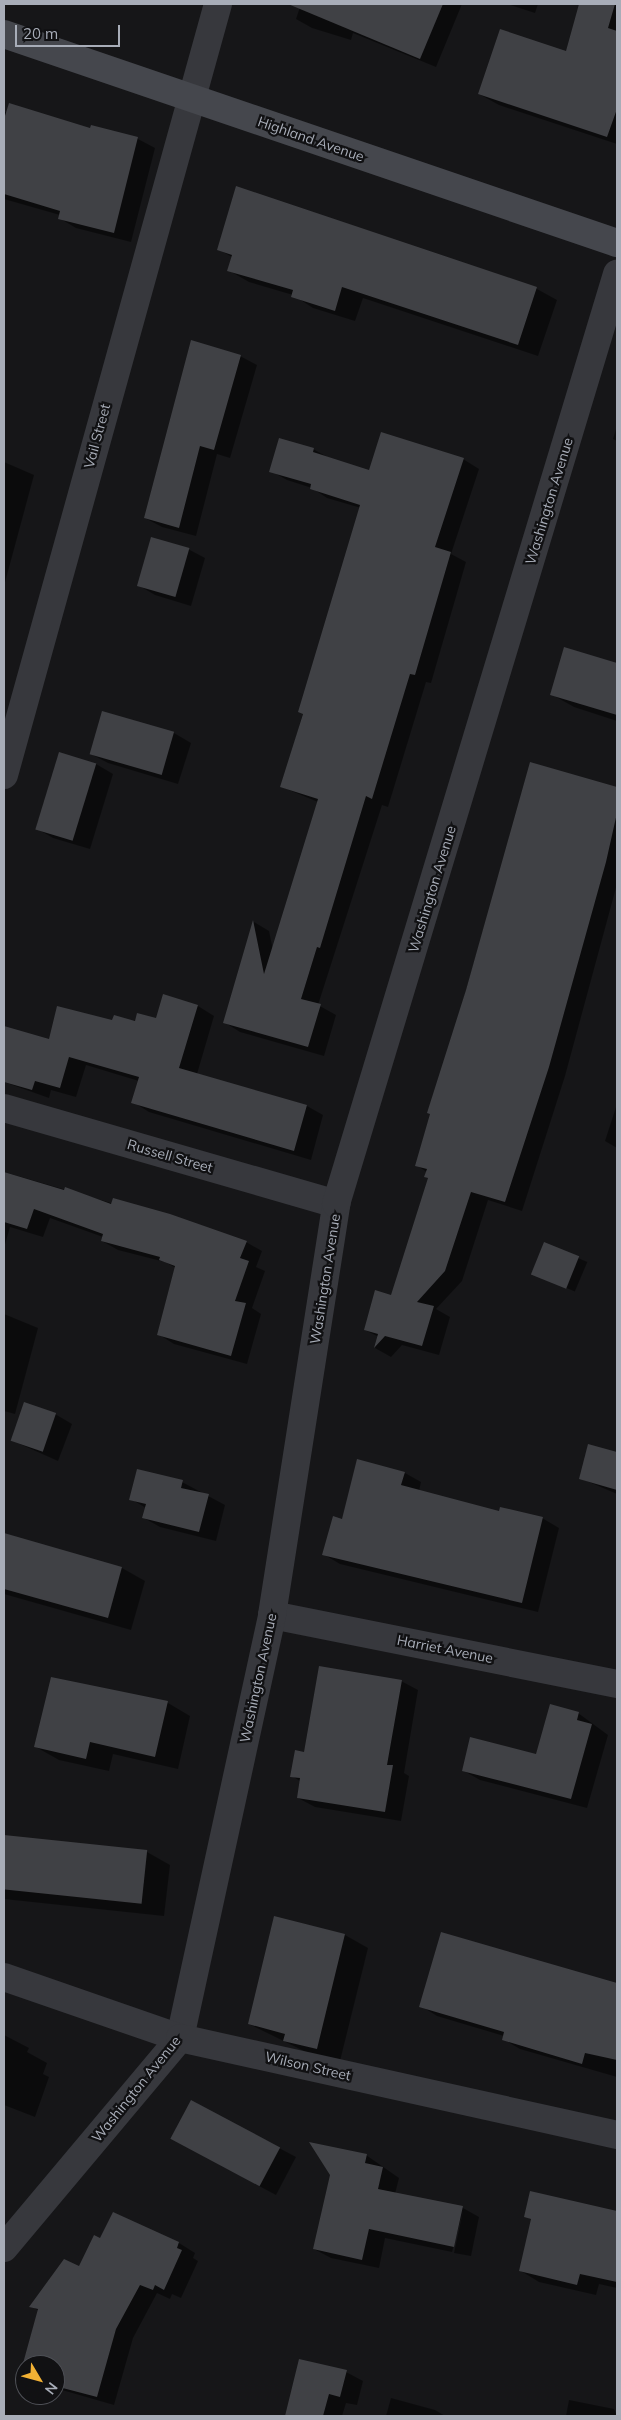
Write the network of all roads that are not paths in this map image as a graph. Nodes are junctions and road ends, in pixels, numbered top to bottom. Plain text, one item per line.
1 (218, 4) edge
2 (4, 34) edge
3 (191, 98) junction
4 (617, 243) edge
5 (617, 274) edge
6 (4, 775) edge
7 (4, 1108) edge
8 (336, 1204) junction
9 (272, 1615) junction
10 (617, 1684) edge
11 (4, 1977) edge
12 (180, 2038) junction
13 (617, 2135) edge
14 (4, 2248) edge

1 - 3 street, Vail Street
2 - 3 main road, Highland Avenue
3 - 4 main road, Highland Avenue
3 - 6 street, Vail Street
5 - 8 street, Washington Avenue
7 - 8 street, Russell Street
8 - 9 street, Washington Avenue
9 - 10 street, Harriet Avenue
9 - 12 street, Washington Avenue
11 - 12 street, Wilson Street
12 - 13 street, Wilson Street
12 - 14 street, Washington Avenue

